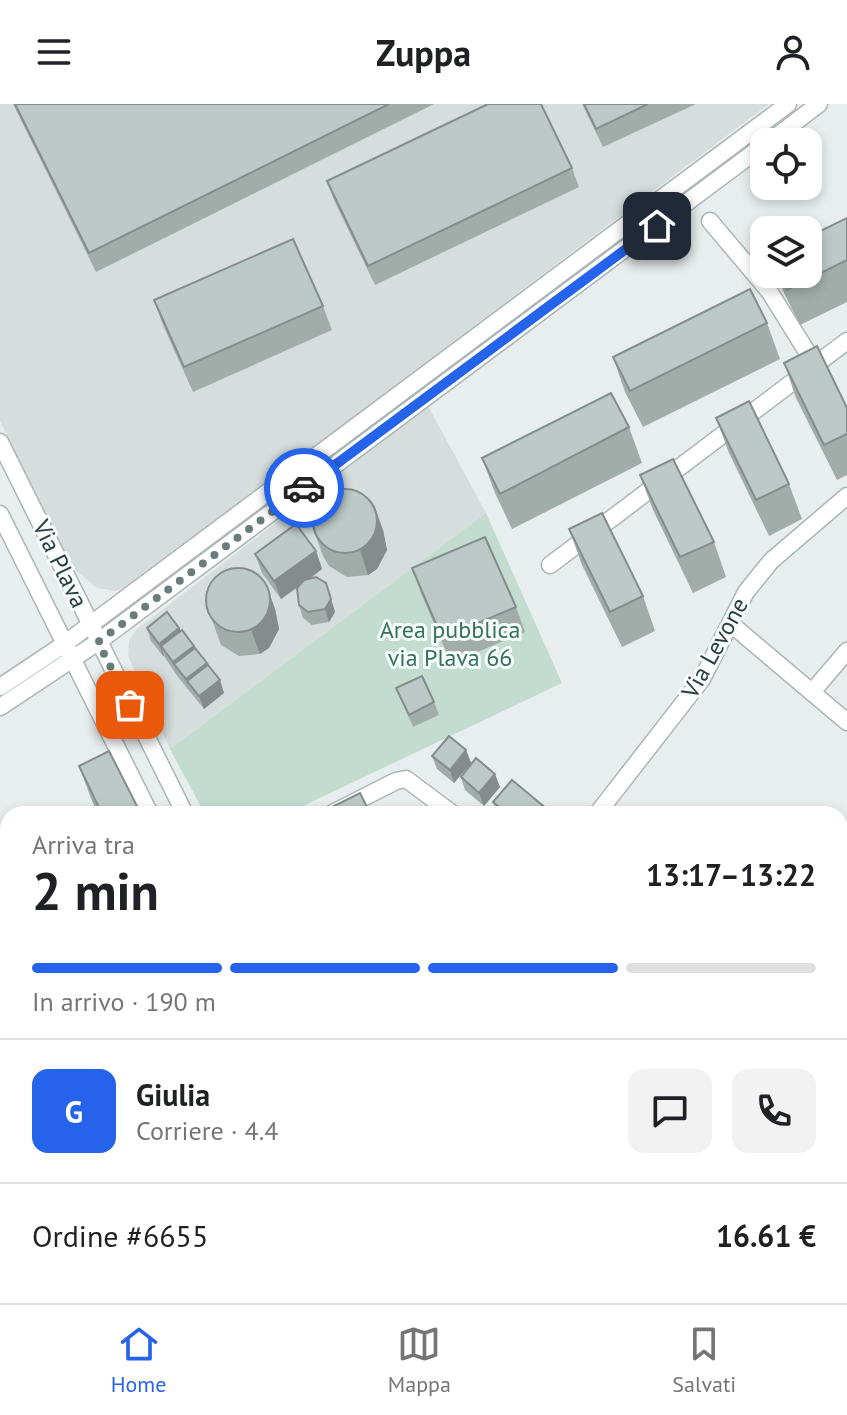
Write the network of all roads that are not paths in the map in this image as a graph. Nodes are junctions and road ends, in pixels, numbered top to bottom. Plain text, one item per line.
1 (788, 104) edge
2 (819, 104) edge
3 (787, 128) edge
4 (750, 156) edge
5 (710, 221) dead end
6 (847, 341) edge
7 (814, 363) junction
8 (0, 442) edge
9 (847, 496) edge
10 (0, 514) edge
11 (550, 565) dead end
12 (731, 624) junction
13 (89, 625) junction
14 (98, 642) junction
15 (847, 651) edge
16 (68, 652) junction
17 (0, 687) edge
18 (812, 692) junction
19 (0, 707) edge
20 (847, 722) edge
21 (146, 806) edge
22 (181, 806) edge
23 (347, 806) edge
24 (442, 806) edge
25 (603, 806) edge

1 - 13 street
2 - 3 street
4 - 14 street
5 - 7 street
6 - 7 street
7 - 11 street
8 - 13 street, Via Plava
9 - 12 street, Via Levone
10 - 16 street, Via Plava
12 - 18 street
12 - 25 street, Via Levone
13 - 14 street, Via Plava
13 - 16 street
14 - 16 street
14 - 22 street, Via Plava
15 - 18 street
16 - 17 street
16 - 19 street
16 - 21 street, Via Plava
18 - 20 street
23 - 24 street

